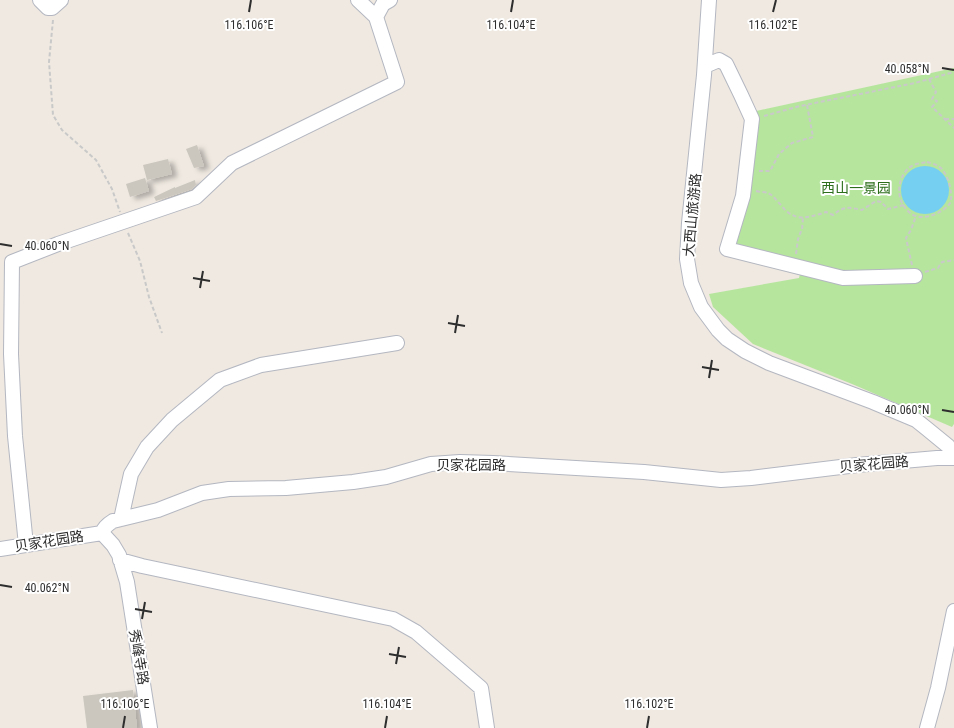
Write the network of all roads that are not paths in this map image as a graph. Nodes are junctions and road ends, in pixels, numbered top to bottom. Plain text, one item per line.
1 (40, 0) edge
2 (358, 0) edge
3 (390, 0) edge
4 (709, 0) edge
5 (58, 3) edge
6 (376, 17) junction
7 (705, 66) junction
8 (6, 272) edge
9 (915, 276) road end
10 (398, 343) dead end
11 (954, 457) edge
12 (121, 519) junction
13 (102, 533) junction
14 (26, 546) junction
15 (0, 549) edge
16 (120, 560) junction
17 (954, 611) edge
18 (150, 728) edge
19 (487, 728) edge
20 (928, 728) edge

1 - 5 street
2 - 6 street
3 - 6 street
4 - 7 street, 大西山旅游路
6 - 8 street
7 - 9 street
7 - 11 street, 大西山旅游路
8 - 14 street
10 - 12 street
11 - 12 street, 贝家花园路
12 - 13 street, 贝家花园路
13 - 14 street, 贝家花园路
13 - 16 street, 秀峰寺路
14 - 15 street, 贝家花园路
16 - 18 street, 秀峰寺路
16 - 19 street
17 - 20 street

